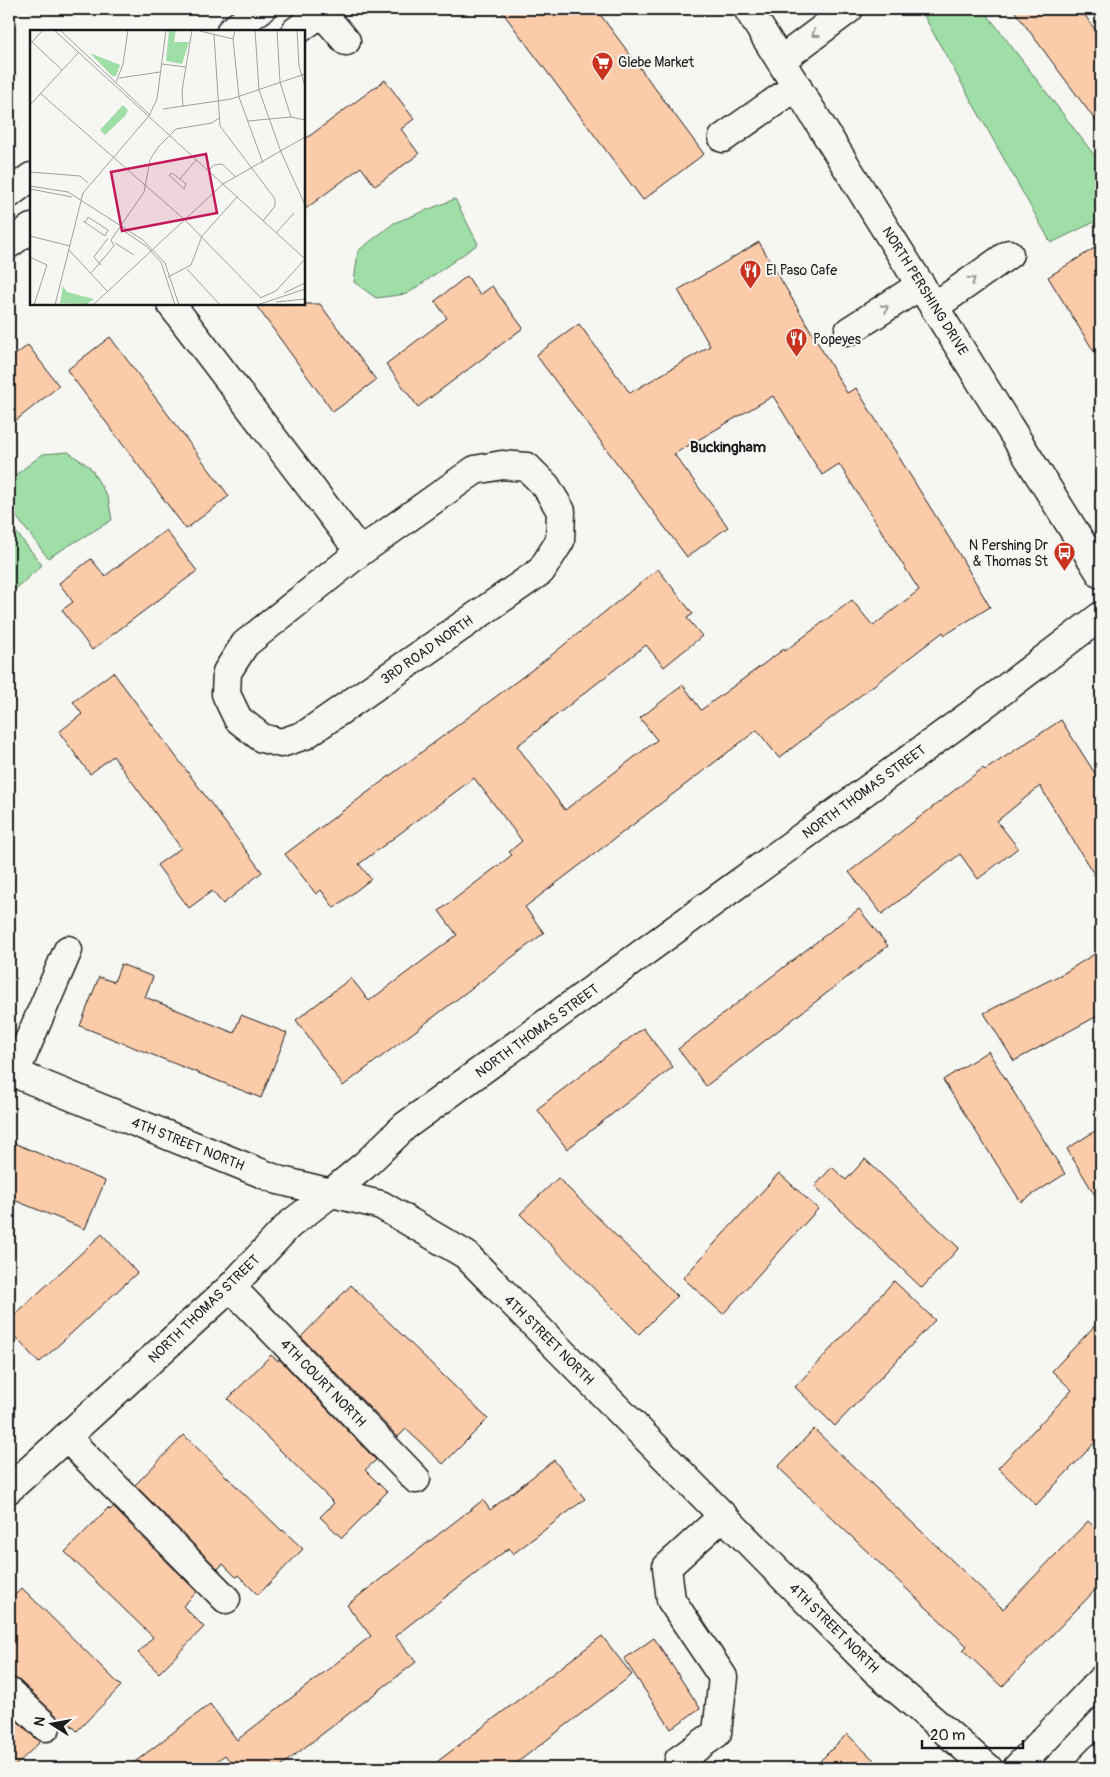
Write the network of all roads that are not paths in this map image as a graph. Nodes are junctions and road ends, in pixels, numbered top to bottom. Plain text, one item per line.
1 (261, 9) edge
2 (748, 9) edge
3 (849, 9) edge
4 (322, 10) edge
5 (232, 30) edge
6 (297, 30) edge
7 (346, 42) dead end
8 (781, 60) junction
9 (797, 86) junction
10 (723, 138) dead end
11 (30, 178) edge
12 (9, 194) edge
13 (30, 229) edge
14 (9, 244) edge
15 (1009, 254) dead end
16 (928, 296) junction
17 (172, 305) edge
18 (849, 331) dead end
19 (360, 552) junction
20 (1101, 574) edge
21 (1101, 616) edge
22 (68, 950) dead end
23 (12, 1072) edge
24 (331, 1194) junction
25 (231, 1287) junction
26 (66, 1437) junction
27 (416, 1479) dead end
28 (9, 1489) edge
29 (723, 1516) junction
30 (226, 1599) dead end
31 (1101, 1680) edge
32 (9, 1692) edge
33 (46, 1727) dead end
34 (1101, 1757) edge
35 (679, 1760) dead end
36 (988, 1768) edge
37 (1017, 1768) edge
38 (1090, 1768) edge

1 - 5 street
2 - 8 street, NORTH PERSHING DRIVE
3 -> 8 street
4 - 6 street
4 - 7 street
8 - 9 street, NORTH PERSHING DRIVE
9 - 10 street
9 - 16 street, NORTH PERSHING DRIVE
11 - 12 street
13 - 14 street
16 -> 15 street
18 -> 16 street
16 - 20 street, NORTH PERSHING DRIVE
17 - 19 street
19 - 19 street, 3RD ROAD NORTH
21 - 24 street, NORTH THOMAS STREET
22 - 23 street
23 - 24 street, 4TH STREET NORTH
24 - 25 street, NORTH THOMAS STREET
24 - 29 street, 4TH STREET NORTH
25 - 26 street, NORTH THOMAS STREET
25 - 27 street, 4TH COURT NORTH
26 - 28 street, NORTH THOMAS STREET
26 - 30 street
29 - 35 street
29 - 36 street, 4TH STREET NORTH
31 - 37 street
32 - 33 street
34 - 38 street

